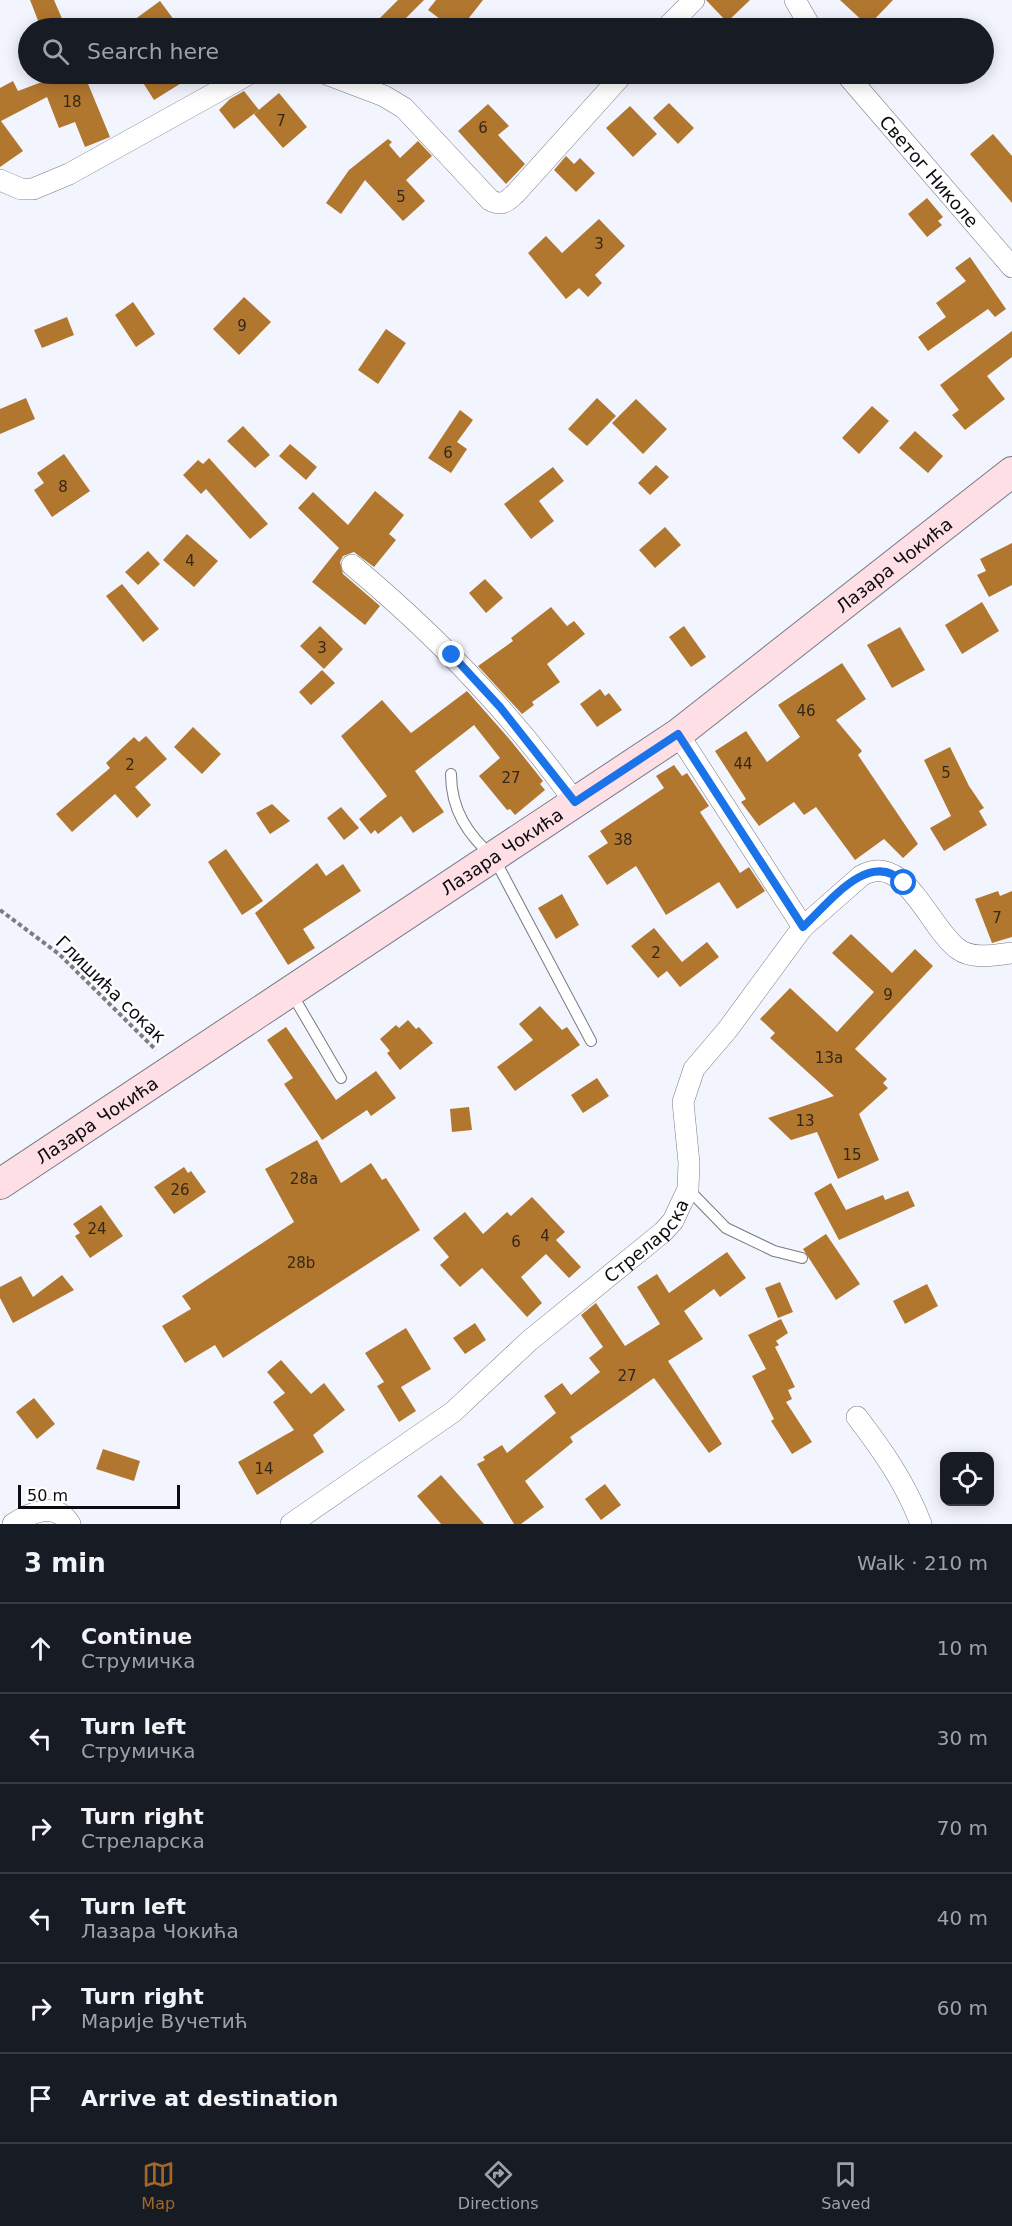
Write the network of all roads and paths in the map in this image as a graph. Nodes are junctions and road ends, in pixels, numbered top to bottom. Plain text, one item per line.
1 (694, 0) edge
2 (795, 0) edge
3 (676, 18) edge
4 (805, 18) edge
5 (231, 84) edge
6 (352, 84) edge
7 (613, 84) edge
8 (855, 84) edge
9 (0, 180) edge
10 (1012, 267) edge
11 (1012, 472) edge
12 (352, 565) dead end
13 (678, 734) junction
14 (451, 774) dead end
15 (575, 802) junction
16 (494, 858) junction
17 (0, 910) edge
18 (803, 927) junction
19 (1012, 953) edge
20 (290, 991) junction
21 (591, 1041) dead end
22 (172, 1069) junction
23 (341, 1078) dead end
24 (0, 1184) edge
25 (688, 1189) junction
26 (802, 1258) dead end
27 (857, 1417) dead end
28 (13, 1524) edge
29 (70, 1524) edge
30 (291, 1524) edge
31 (921, 1524) edge

1 - 3 street
2 - 4 street
5 - 9 street
6 - 7 street
8 - 10 street, Светог Николе
11 - 13 street, Лазара Чокића
12 - 15 street
13 - 15 street, Лазара Чокића
13 - 18 street
14 - 16 lane
15 - 16 street, Лазара Чокића
16 - 20 street, Лазара Чокића
16 - 21 lane
17 - 22 path, Глишића сокак
18 - 19 street, Стреларска
18 - 25 street, Стреларска
20 - 22 street, Лазара Чокића
20 - 23 lane
22 - 24 street, Лазара Чокића
25 - 26 lane
25 - 30 street, Стреларска
27 - 31 street
28 - 29 street

